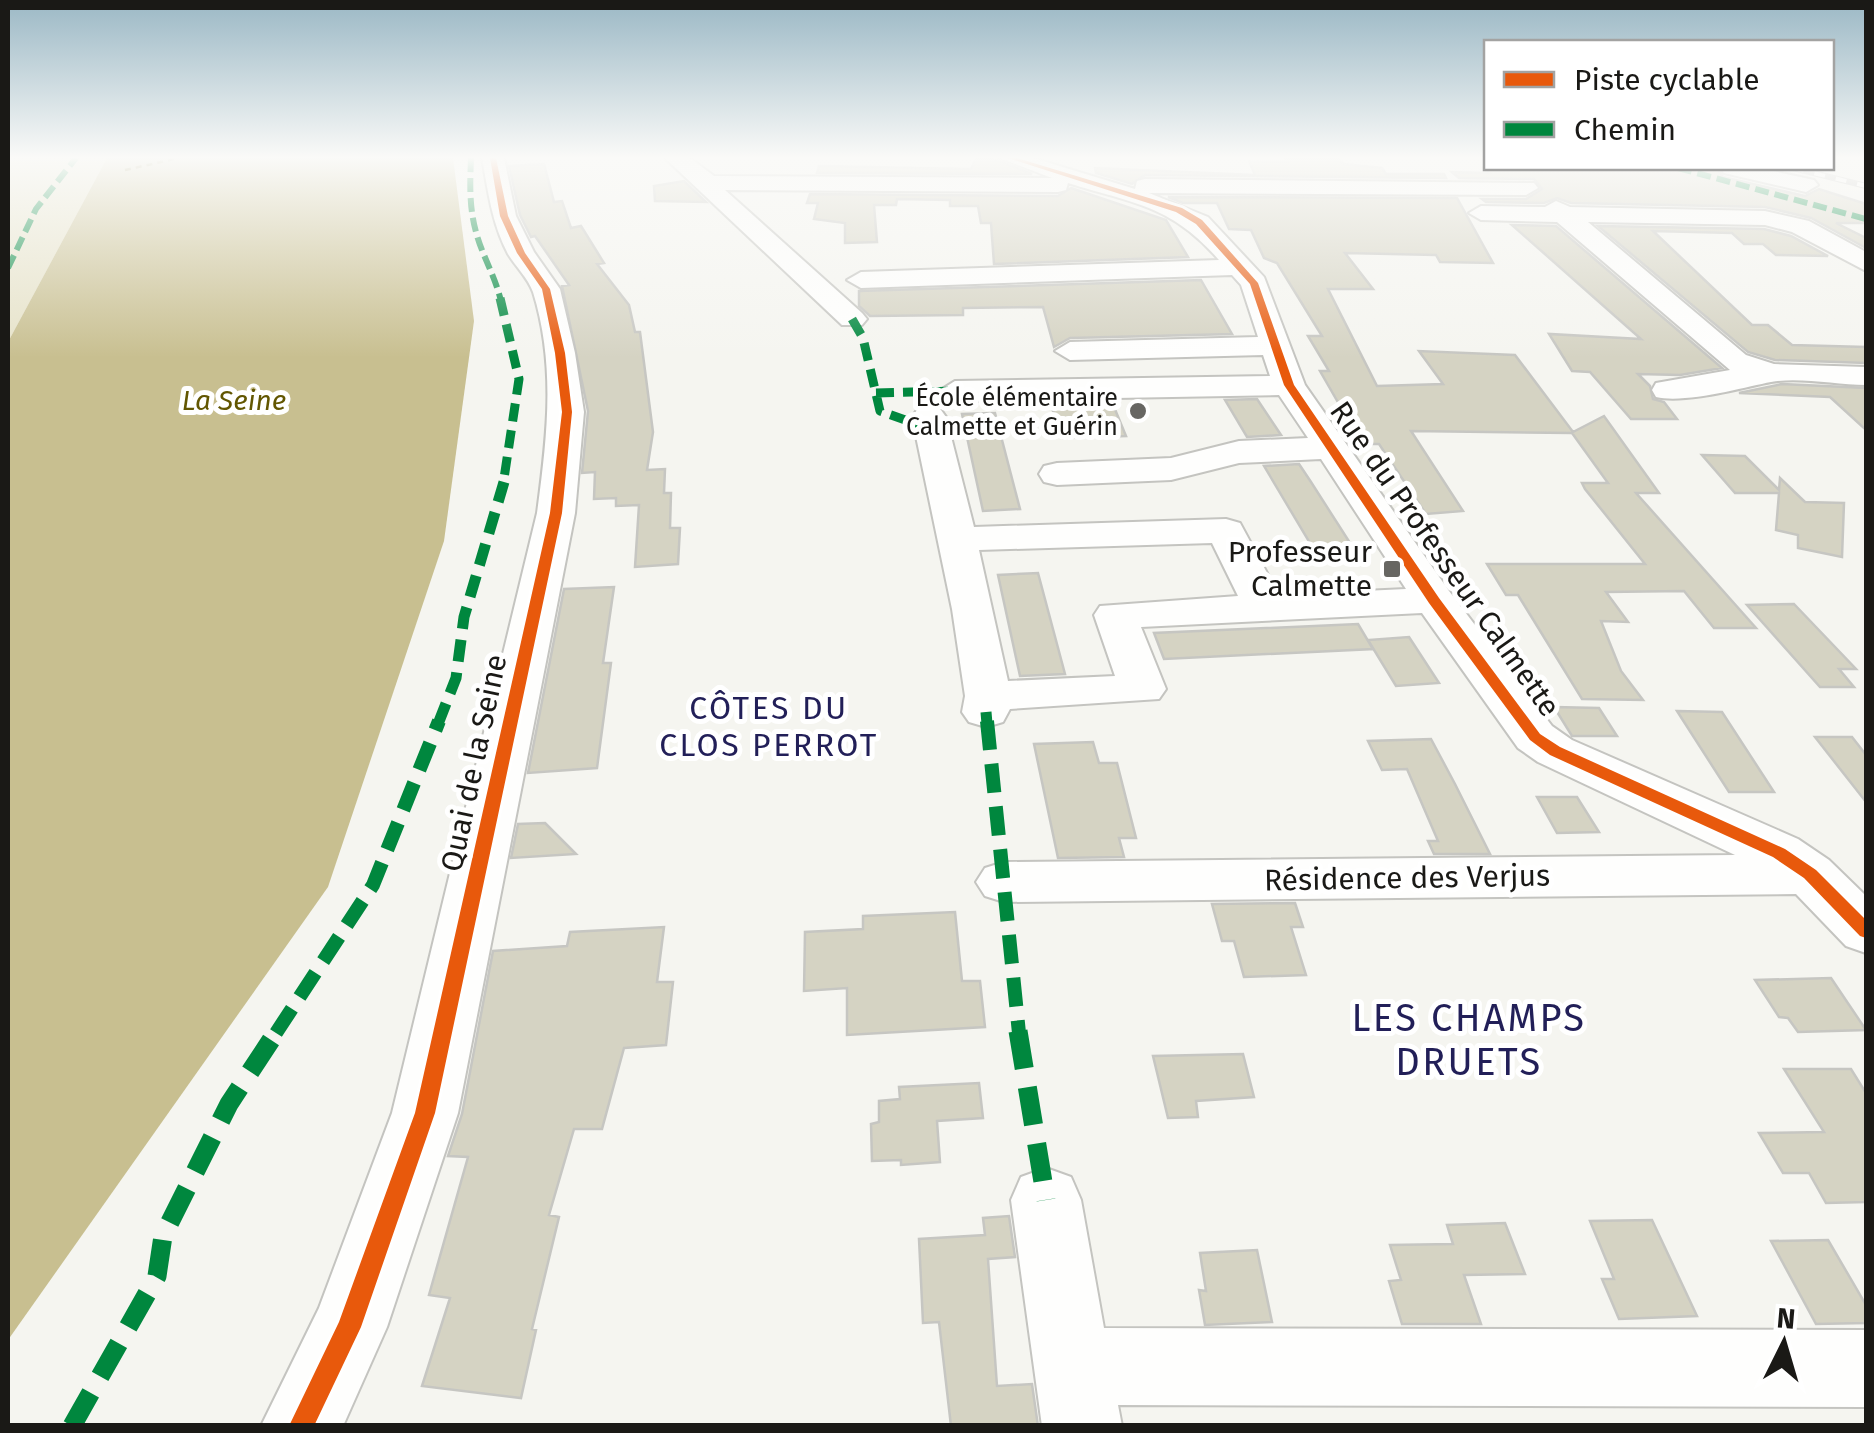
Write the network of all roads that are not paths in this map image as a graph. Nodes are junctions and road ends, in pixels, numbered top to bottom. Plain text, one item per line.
1 (508, 225) edge
2 (752, 225) edge
3 (1202, 225) edge
4 (1577, 225) edge
5 (1795, 225) edge
6 (1866, 263) edge
7 (1241, 267) junction
8 (861, 280) dead end
9 (852, 319) dead end
10 (1070, 352) dead end
11 (1282, 365) junction
12 (1750, 368) junction
13 (1866, 376) edge
14 (1668, 390) dead end
15 (1332, 448) junction
16 (1057, 474) dead end
17 (955, 540) junction
18 (1434, 600) junction
19 (1265, 608) junction
20 (1810, 874) junction
21 (1004, 882) dead end
22 (1866, 931) edge
23 (1046, 1200) dead end
24 (1866, 1369) edge
25 (1076, 1396) edge
26 (322, 1409) edge

1 - 26 street, Quai de la Seine
2 - 9 street
3 - 7 street, Rue du Professeur Calmette
4 - 12 street
5 - 6 street
7 - 8 street
7 - 11 street, Rue du Professeur Calmette
10 - 11 street
11 - 15 street, Rue du Professeur Calmette
11 - 17 street
12 - 13 street
12 - 14 street
15 - 16 street
15 - 18 street, Rue du Professeur Calmette
17 - 19 street
17 - 19 street
18 - 19 street
18 - 20 street, Rue du Professeur Calmette
20 - 21 street, Résidence des Verjus
20 - 22 street, Rue du Professeur Calmette
23 - 25 street
24 - 25 street

